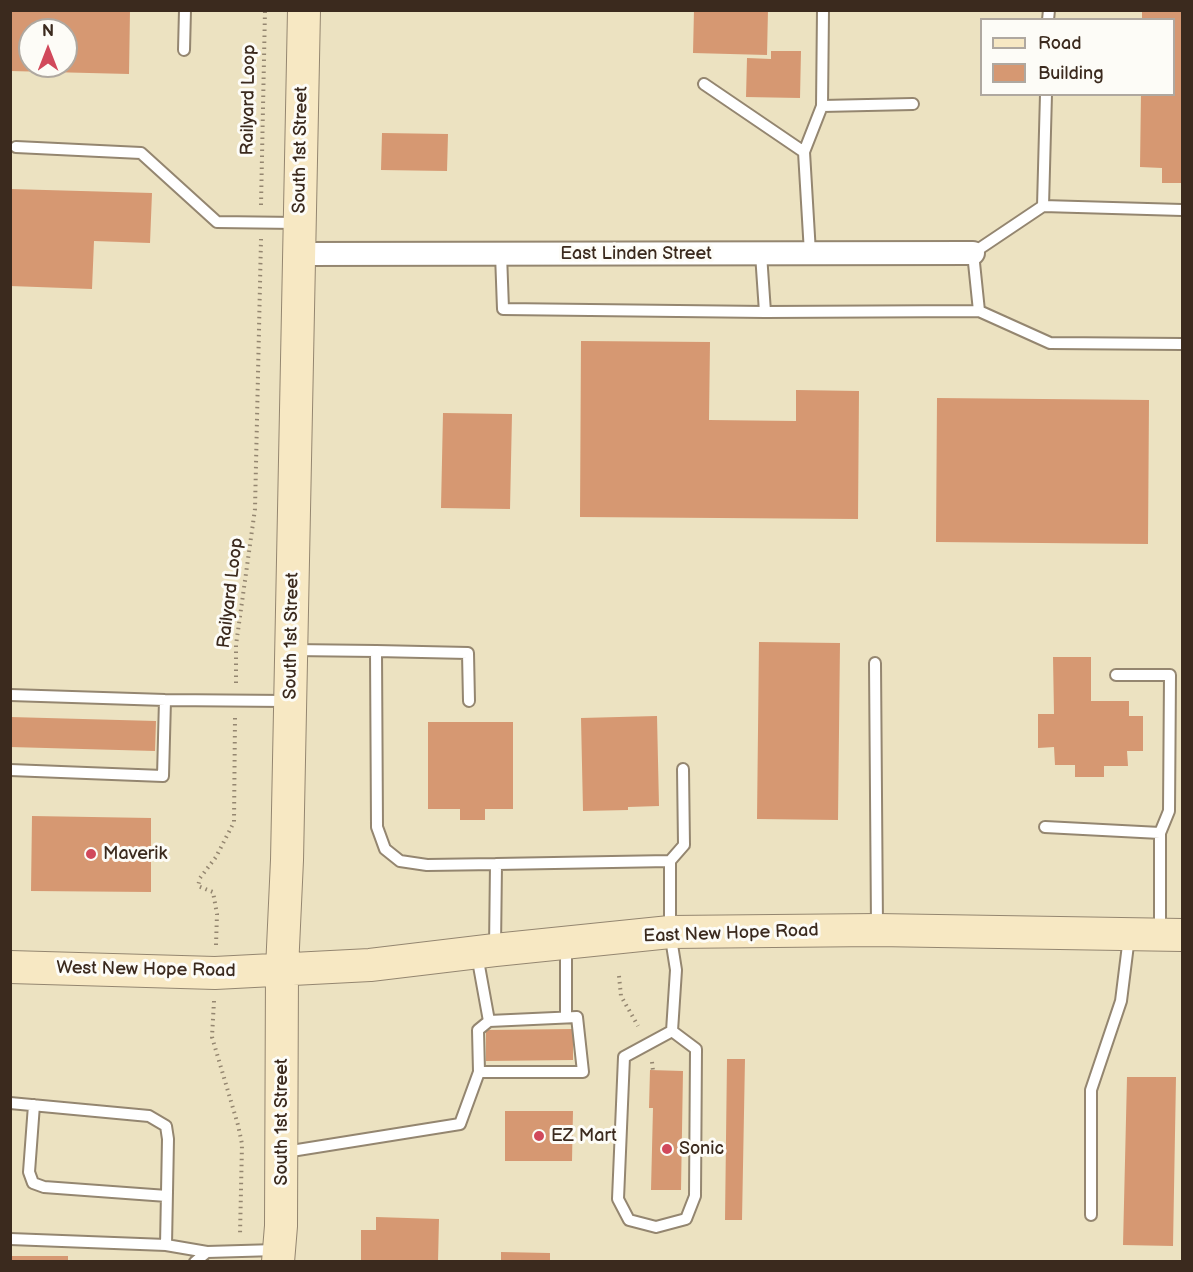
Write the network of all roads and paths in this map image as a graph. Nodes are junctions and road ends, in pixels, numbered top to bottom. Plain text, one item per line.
1 (184, 10) edge
2 (265, 10) edge
3 (304, 10) edge
4 (823, 10) edge
5 (184, 50) dead end
6 (704, 84) dead end
7 (1046, 96) edge
8 (913, 104) dead end
9 (822, 106) junction
10 (15, 147) dead end
11 (804, 152) junction
12 (261, 190) dead end
13 (1043, 206) junction
14 (1182, 210) edge
15 (300, 223) junction
16 (810, 253) junction
17 (973, 253) junction
18 (299, 254) junction
19 (501, 254) junction
20 (761, 254) junction
21 (261, 257) dead end
22 (979, 311) junction
23 (765, 312) junction
24 (1182, 344) edge
25 (291, 650) junction
26 (376, 651) junction
27 (875, 663) dead end
28 (1116, 675) dead end
29 (10, 695) edge
30 (165, 700) junction
31 (236, 701) junction
32 (290, 701) junction
33 (469, 701) dead end
34 (683, 769) dead end
35 (10, 770) edge
36 (1046, 827) dead end
37 (1160, 833) junction
38 (670, 861) junction
39 (496, 864) junction
40 (217, 914) dead end
41 (877, 930) junction
42 (670, 933) junction
43 (1157, 934) edge
44 (566, 944) junction
45 (486, 951) junction
46 (10, 967) edge
47 (282, 969) junction
48 (619, 976) dead end
49 (566, 1017) junction
50 (489, 1021) junction
51 (638, 1026) dead end
52 (672, 1031) junction
53 (212, 1037) dead end
54 (478, 1072) junction
55 (10, 1103) edge
56 (34, 1105) junction
57 (282, 1153) junction
58 (167, 1196) junction
59 (1091, 1215) dead end
60 (240, 1225) dead end
61 (10, 1239) edge
62 (166, 1245) junction
63 (207, 1251) junction
64 (279, 1256) edge
65 (195, 1262) edge

1 - 5 lane
2 - 12 path, Railyard Loop
3 - 15 street, South 1st Street
4 - 9 lane
6 - 11 lane
7 - 13 lane
8 - 9 lane
9 - 11 lane
10 - 15 lane
11 - 16 lane
13 - 14 lane
13 - 17 lane
15 - 18 street, South 1st Street
16 - 17 street, East Linden Street
16 - 20 street, East Linden Street
17 - 22 lane
18 - 19 street, East Linden Street
18 - 25 street, South 1st Street
19 - 20 street, East Linden Street
19 - 23 lane
20 - 23 lane
21 - 31 path, Railyard Loop
22 - 23 lane
22 - 24 lane
25 - 26 lane
25 - 32 street, South 1st Street
26 - 33 lane
26 - 39 lane
27 - 41 lane
28 - 37 lane
29 - 30 lane
30 - 31 lane
30 - 35 lane
31 - 32 lane
31 - 40 path, Railyard Loop
32 - 47 street, South 1st Street
34 - 38 lane
36 - 37 lane
37 - 43 lane
38 - 39 lane
38 - 42 lane
39 - 45 lane
41 - 42 street, East New Hope Road
41 - 43 street, East New Hope Road
42 - 44 street, East New Hope Road
42 - 52 lane
43 - 59 lane
44 - 45 street, East New Hope Road
44 - 49 lane
45 - 47 street, East New Hope Road
45 - 50 lane
46 - 47 street, West New Hope Road
47 - 57 street, South 1st Street
48 - 51 path
49 - 50 lane
49 - 54 lane
50 - 54 lane
52 - 52 lane
53 - 60 path
54 - 57 lane
55 - 56 lane
56 - 58 lane
56 - 58 lane
57 - 64 street, South 1st Street
58 - 62 lane
61 - 62 lane
62 - 63 lane
63 - 64 lane
63 - 65 lane

